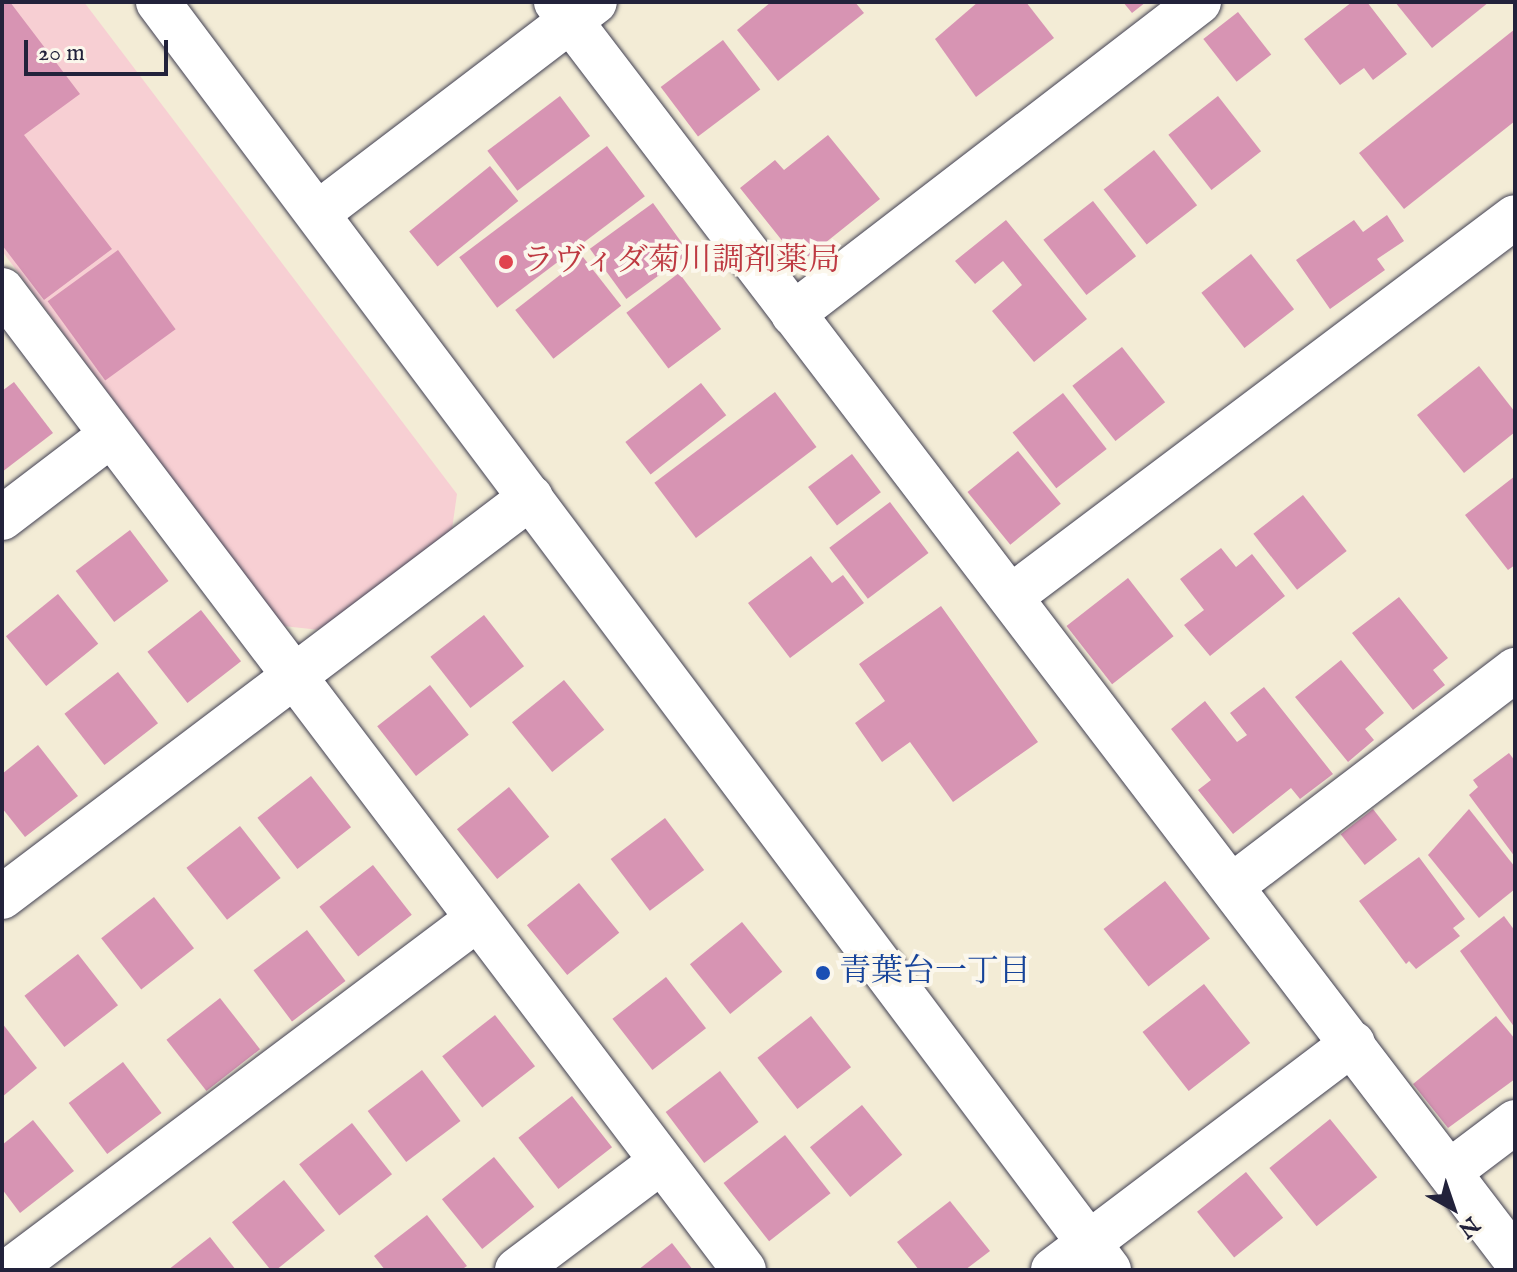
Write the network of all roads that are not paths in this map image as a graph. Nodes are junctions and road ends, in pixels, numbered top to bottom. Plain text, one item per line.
1 (158, 2) edge
2 (1199, 2) edge
3 (574, 8) edge
4 (318, 213) junction
5 (1515, 217) edge
6 (2, 290) edge
7 (793, 314) junction
8 (111, 435) junction
9 (531, 497) junction
10 (2, 518) edge
11 (1013, 595) junction
12 (1515, 670) edge
13 (293, 677) junction
14 (1233, 885) junction
15 (2, 897) edge
16 (476, 920) junction
17 (1353, 1043) junction
18 (1515, 1122) edge
19 (661, 1162) junction
20 (1449, 1172) junction
21 (1099, 1257) edge
22 (1515, 1259) edge
23 (10, 1270) edge
24 (517, 1270) edge
25 (744, 1270) edge
26 (1053, 1270) edge

1 - 4 street
2 - 7 street
3 - 4 street
3 - 7 street
4 - 9 street
5 - 11 street
6 - 8 street
7 - 11 street
8 - 10 street
8 - 13 street
9 - 13 street
9 - 21 street
11 - 14 street
12 - 14 street
13 - 15 street
13 - 16 street
14 - 17 street
16 - 19 street
16 - 23 street
17 - 20 street
17 - 21 street
18 - 20 street
19 - 24 street
19 - 25 street
20 - 22 street
21 - 26 street

